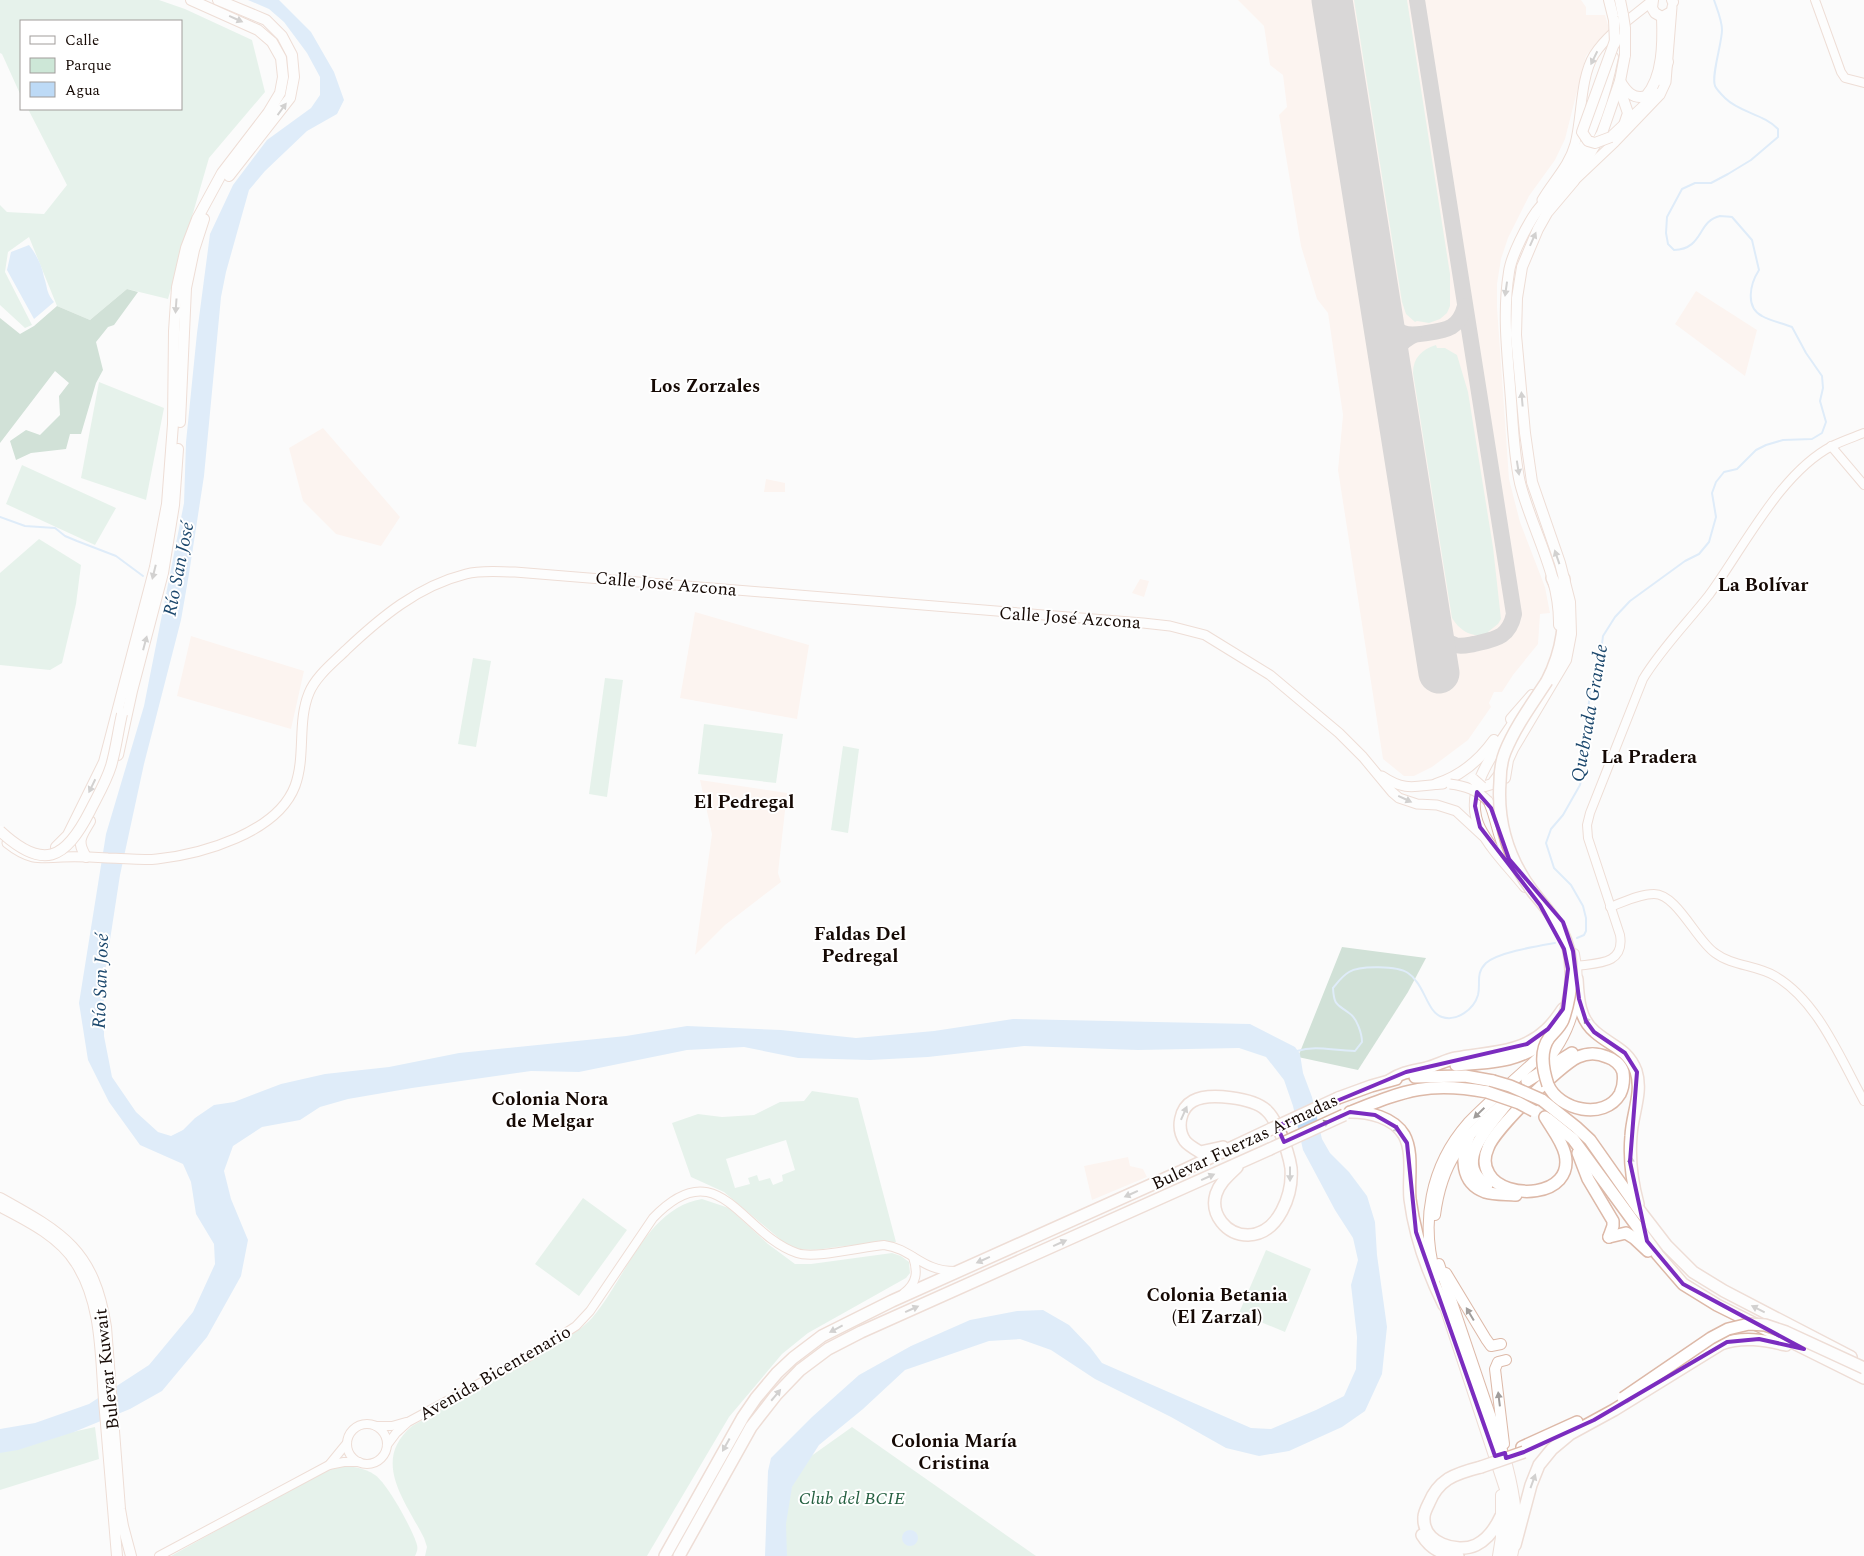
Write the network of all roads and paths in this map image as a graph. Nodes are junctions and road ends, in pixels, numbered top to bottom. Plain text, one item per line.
1 (191, 0) edge
2 (218, 0) edge
3 (1609, 0) edge
4 (1620, 0) edge
5 (1653, 0) edge
6 (1814, 0) edge
7 (1673, 1) edge
8 (1666, 15) junction
9 (1618, 17) junction
10 (1616, 38) junction
11 (1668, 62) junction
12 (1864, 83) edge
13 (1619, 84) junction
14 (1624, 126) junction
15 (1574, 182) junction
16 (1537, 212) junction
17 (1864, 433) edge
18 (1831, 446) junction
19 (1864, 485) edge
20 (1558, 579) junction
21 (128, 690) junction
22 (1532, 695) junction
23 (1477, 761) junction
24 (1508, 764) junction
25 (1370, 766) junction
26 (1436, 784) junction
27 (0, 827) edge
28 (0, 831) edge
29 (0, 836) edge
30 (1487, 840) junction
31 (47, 855) junction
32 (89, 857) junction
33 (1540, 893) junction
34 (1610, 907) junction
35 (1576, 966) junction
36 (1577, 979) junction
37 (1563, 1009) junction
38 (1548, 1040) junction
39 (1426, 1068) junction
40 (1390, 1080) junction
41 (1527, 1081) junction
42 (1515, 1092) junction
43 (1543, 1101) junction
44 (1864, 1101) edge
45 (1347, 1113) junction
46 (1547, 1119) junction
47 (1269, 1130) junction
48 (1469, 1136) junction
49 (1573, 1139) junction
50 (1244, 1161) junction
51 (1509, 1188) junction
52 (0, 1198) edge
53 (0, 1206) edge
54 (1640, 1211) junction
55 (1436, 1256) junction
56 (913, 1257) junction
57 (960, 1270) junction
58 (1673, 1273) junction
59 (892, 1301) junction
60 (1444, 1304) junction
61 (1502, 1344) dead end
62 (1804, 1349) junction
63 (104, 1355) junction
64 (1506, 1360) dead end
65 (1864, 1363) edge
66 (1864, 1368) edge
67 (1864, 1378) edge
68 (1594, 1420) junction
69 (408, 1422) junction
70 (376, 1426) junction
71 (111, 1443) junction
72 (347, 1443) junction
73 (387, 1445) junction
74 (1523, 1449) junction
75 (359, 1462) junction
76 (1480, 1464) junction
77 (329, 1465) junction
78 (1503, 1466) junction
79 (1501, 1516) junction
80 (1477, 1550) edge
81 (1514, 1551) edge
82 (681, 1554) edge
83 (117, 1556) edge
84 (131, 1556) edge
85 (159, 1556) edge
86 (666, 1556) edge
87 (1458, 1556) edge
88 (1498, 1556) edge
89 (1504, 1556) edge

1 -> 21 main road
21 -> 2 main road
3 - 9 main road
4 - 9 main road
5 - 8 main road
5 -> 16 main road
6 - 12 street
7 - 8 main road
8 - 11 main road
8 - 13 main road
9 - 10 main road, bridge
9 - 13 main road, bridge
10 - 14 main road, bridge
10 - 16 main road, bridge
11 - 14 main road
11 - 15 main road
13 - 14 main road
13 - 15 main road
20 -> 15 main road
16 -> 20 main road
17 - 18 street
18 - 19 street
18 - 34 street
20 - 22 main road
20 - 24 main road
20 - 38 highway, bridge
21 - 28 main road, bridge
21 -> 31 main road
21 - 32 main road
22 - 23 main road
22 - 30 main road
23 - 24 main road, bridge
23 - 26 main road
24 - 33 main road
25 - 26 main road, Calle José Azcona
25 -> 30 main road, Calle José Azcona
25 - 32 main road, Calle José Azcona
26 - 33 main road, Calle José Azcona, bridge
27 - 31 main road, Calle José Azcona
29 - 31 main road, Calle José Azcona
30 - 37 main road
31 - 32 main road, Calle José Azcona
33 - 35 main road
34 - 35 street
34 - 44 street
35 - 36 main road
36 - 41 main road
54 -> 36 highway
37 - 39 highway
37 -> 60 main road
38 - 39 highway
38 - 51 highway, bridge
39 - 40 highway
40 - 43 highway, Bulevar Fuerzas Armadas, bridge
40 - 47 highway, Bulevar Fuerzas Armadas, bridge
41 - 42 main road
41 - 43 highway
42 - 48 main road
42 - 51 highway
43 - 54 highway, Bulevar Fuerzas Armadas
45 - 46 highway, Bulevar Fuerzas Armadas, bridge
50 -> 45 highway, Bulevar Fuerzas Armadas, bridge
45 -> 60 highway
46 - 48 highway
46 - 49 highway, Bulevar Fuerzas Armadas
46 - 51 highway
47 -> 50 highway
47 -> 57 highway, Bulevar Fuerzas Armadas
48 - 55 main road
49 - 58 highway, Bulevar Fuerzas Armadas
49 - 58 highway
82 -> 50 highway, Bulevar Fuerzas Armadas
52 - 63 main road, Bulevar Kuwait
53 - 63 main road, Bulevar Kuwait
65 -> 54 highway, Bulevar Fuerzas Armadas
61 -> 55 main road
55 - 78 main road
56 - 57 street, Avenida Bicentenario
56 - 59 street
56 - 69 street, Avenida Bicentenario
57 - 59 highway, Bulevar Fuerzas Armadas
58 - 62 highway, Bulevar Fuerzas Armadas
59 -> 86 highway, Bulevar Fuerzas Armadas
60 - 78 main road
62 - 67 highway, Bulevar Fuerzas Armadas
62 - 68 highway
63 - 71 main road, Bulevar Kuwait
78 -> 64 main road
66 - 74 highway, bridge
68 - 74 highway
81 -> 68 highway
69 - 70 street, Avenida Bicentenario
69 - 73 street, Avenida Bicentenario
70 - 72 street
70 - 73 street
71 - 83 main road, Bulevar Kuwait
71 - 84 main road, Bulevar Kuwait
72 - 75 street
72 - 77 street
73 - 75 street
74 - 76 highway, bridge
75 - 77 street
76 - 80 highway
76 - 87 highway
77 - 85 street
78 - 79 main road
78 - 81 main road
78 - 89 main road
79 - 80 highway
79 - 88 main road

